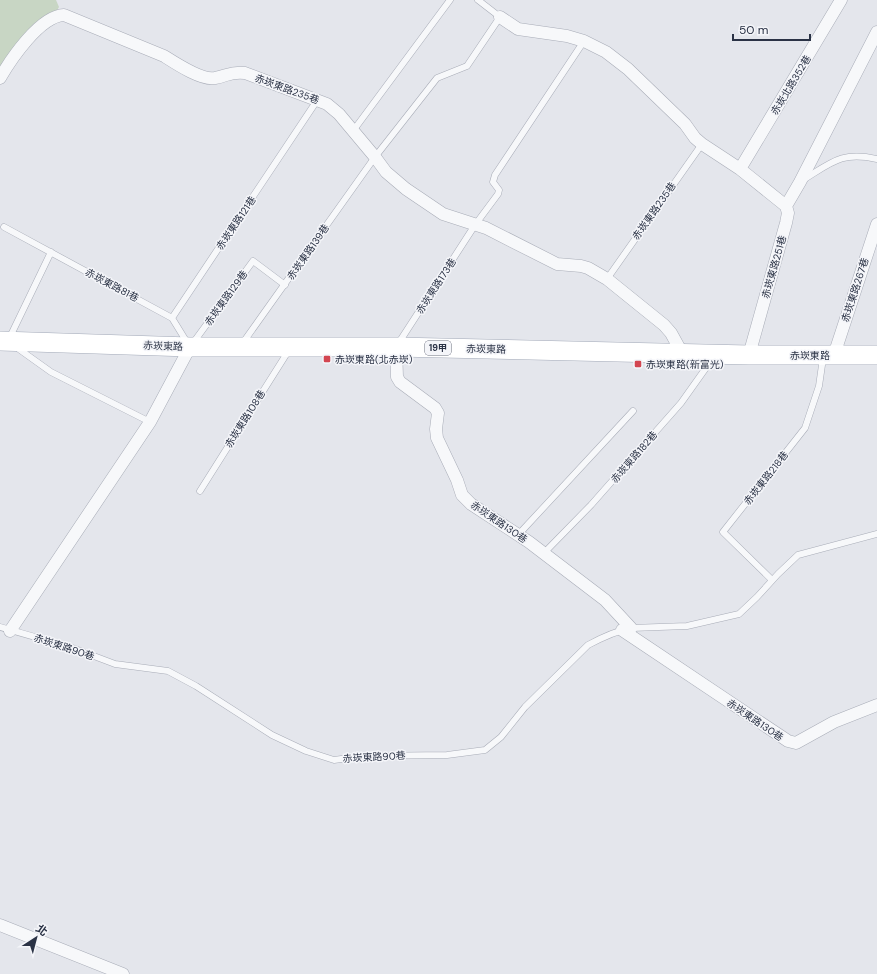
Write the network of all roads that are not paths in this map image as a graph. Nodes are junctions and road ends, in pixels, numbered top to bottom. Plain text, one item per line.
1 (450, 0) edge
2 (478, 0) edge
3 (841, 0) edge
4 (500, 17) junction
5 (877, 32) edge
6 (584, 41) junction
7 (0, 78) edge
8 (318, 100) junction
9 (353, 131) junction
10 (702, 144) junction
11 (375, 157) junction
12 (877, 159) edge
13 (740, 169) junction
14 (800, 182) junction
15 (786, 206) junction
16 (877, 224) edge
17 (475, 225) junction
18 (4, 227) dead end
19 (51, 252) junction
20 (607, 279) junction
21 (284, 284) junction
22 (172, 318) junction
23 (4, 341) edge
24 (190, 347) junction
25 (240, 347) junction
26 (290, 347) junction
27 (396, 348) junction
28 (682, 353) junction
29 (716, 354) junction
30 (749, 355) junction
31 (828, 355) junction
32 (877, 355) edge
33 (634, 411) dead end
34 (150, 422) junction
35 (200, 491) dead end
36 (518, 534) junction
37 (877, 534) edge
38 (544, 553) junction
39 (772, 580) junction
40 (5, 629) edge
41 (626, 629) junction
42 (877, 705) edge
43 (0, 925) edge
44 (123, 974) edge

1 - 9 lane
2 - 4 lane
3 - 13 street, 赤崁北路352巷
4 - 6 street
4 - 11 lane, 赤崁東路139巷
5 - 14 street, 赤崁東路251巷
6 - 10 street
6 - 17 lane, 赤崁東路173巷
7 - 8 street, 赤崁東路235巷
8 - 9 street, 赤崁東路235巷
8 - 22 lane, 赤崁東路121巷
9 - 11 street, 赤崁東路235巷
10 - 13 street
10 - 20 lane, 赤崁東路235巷
11 - 17 street, 赤崁東路235巷
11 - 21 lane, 赤崁東路139巷
12 - 14 lane, 赤崁東路251巷
13 - 15 street
14 - 15 street, 赤崁東路251巷
15 - 30 street, 赤崁東路251巷
16 - 31 street, 赤崁東路267巷
17 - 20 street, 赤崁東路235巷
17 - 27 lane, 赤崁東路173巷
18 - 19 lane, 赤崁東路81巷
19 - 22 lane, 赤崁東路81巷
19 - 23 lane
20 - 28 street, 赤崁東路235巷
21 - 24 lane, 赤崁東路129巷
21 - 25 lane, 赤崁東路139巷
22 - 24 lane
23 - 24 main road, 赤崁東路 / 19甲
23 - 34 lane
24 - 25 main road, 赤崁東路 / 19甲
24 - 34 street, 赤崁東路90巷
25 - 26 main road, 赤崁東路 / 19甲
26 - 27 main road, 赤崁東路 / 19甲
26 - 35 lane, 赤崁東路108巷
27 - 28 main road, 赤崁東路 / 19甲
27 - 36 street, 赤崁東路130巷
28 - 29 main road, 赤崁東路 / 19甲
29 - 30 main road, 赤崁東路 / 19甲
29 - 38 lane, 赤崁東路182巷
30 - 31 main road, 赤崁東路 / 19甲
31 - 32 main road, 赤崁東路 / 19甲
31 - 39 lane, 赤崁東路218巷
33 - 36 lane
34 - 40 street, 赤崁東路90巷
36 - 38 street, 赤崁東路130巷
37 - 39 lane
38 - 41 street, 赤崁東路130巷
39 - 41 lane
40 - 41 lane, 赤崁東路90巷
41 - 42 street, 赤崁東路130巷
43 - 44 street

